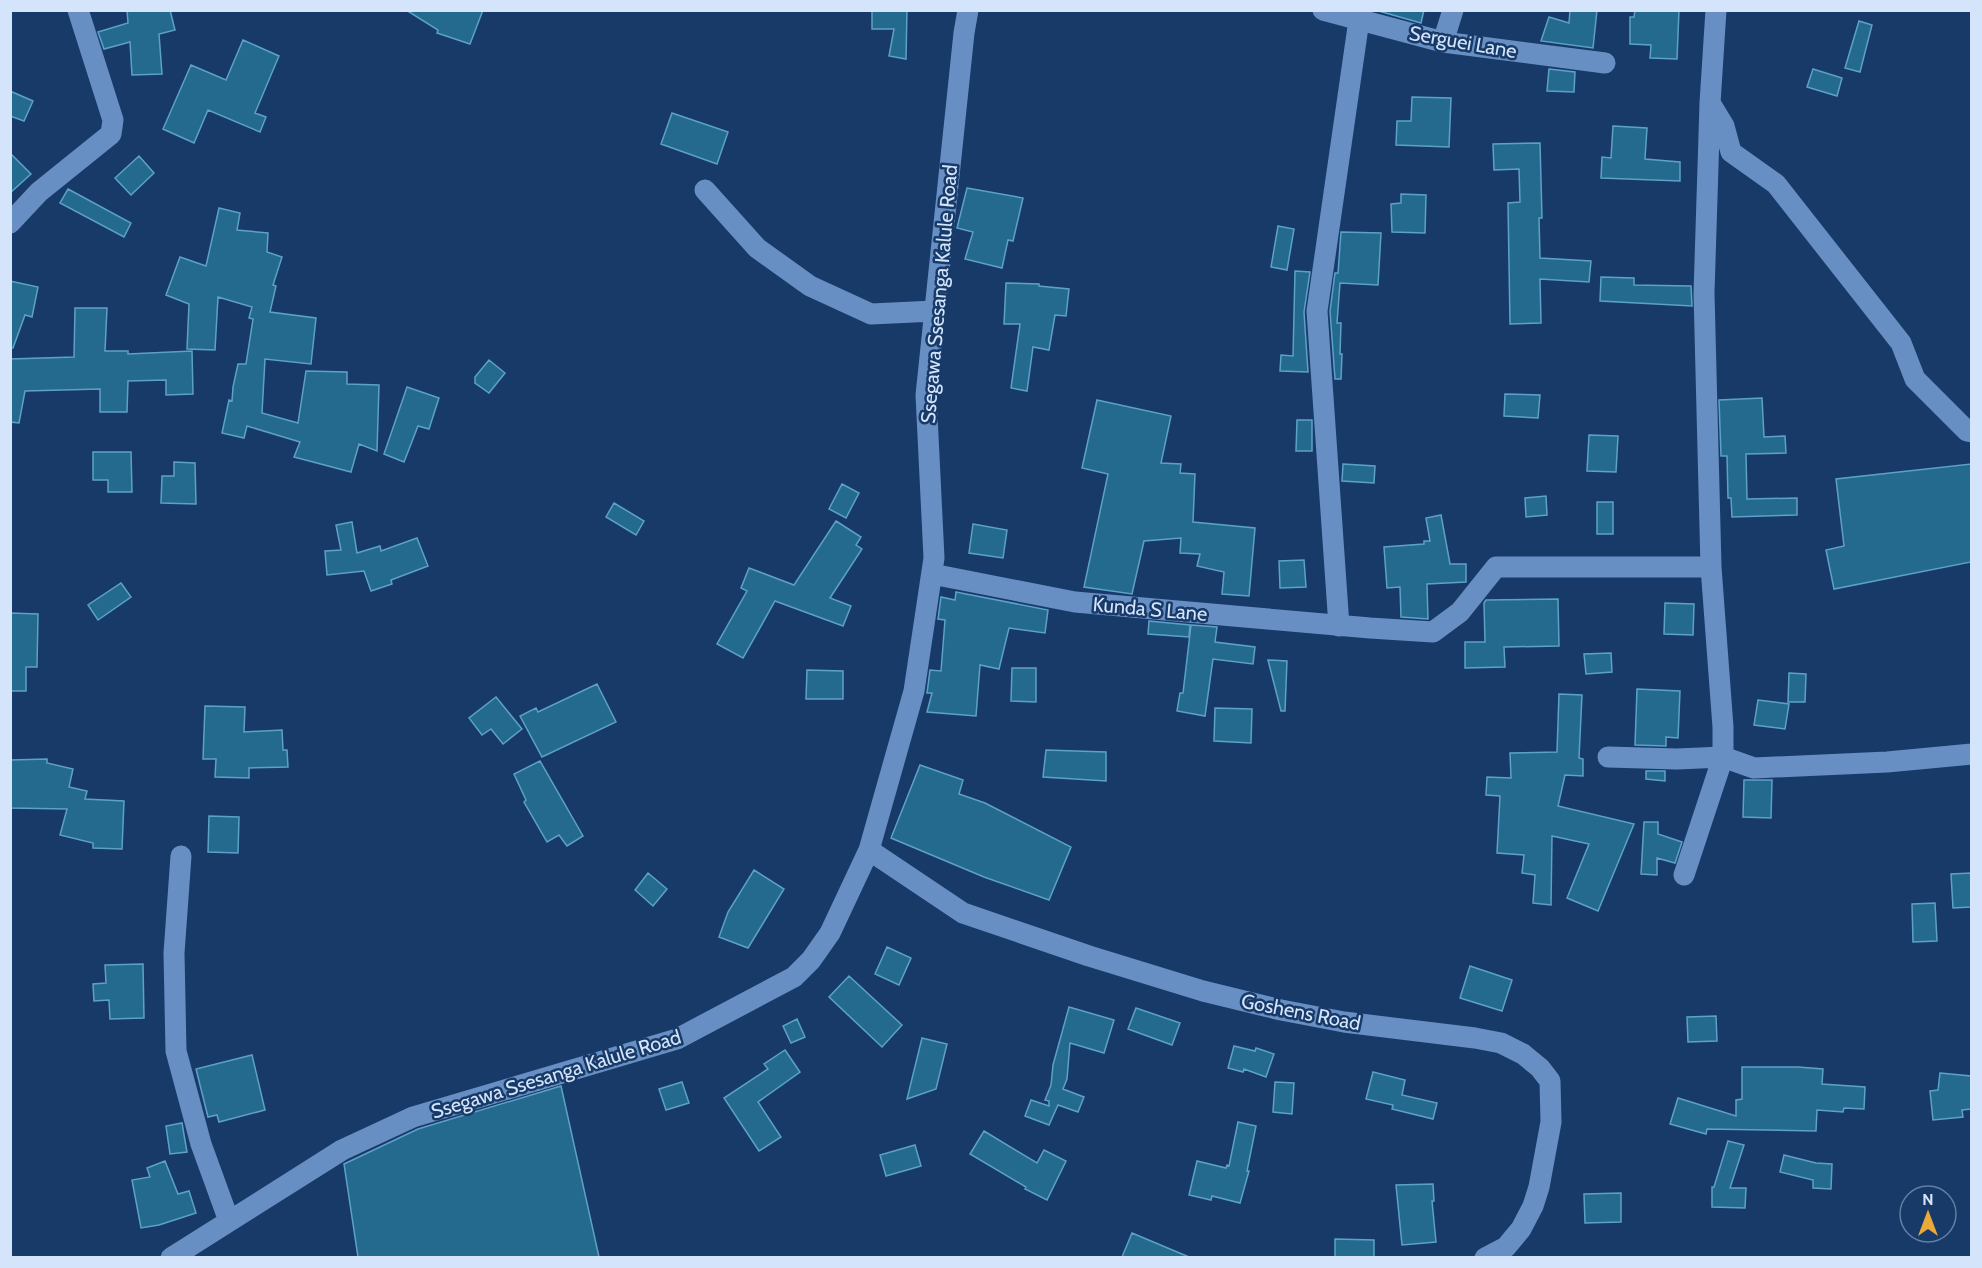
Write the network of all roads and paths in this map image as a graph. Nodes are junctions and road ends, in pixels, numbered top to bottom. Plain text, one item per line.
1 (78, 10) edge
2 (968, 10) edge
3 (1323, 10) edge
4 (1453, 10) edge
5 (1716, 10) edge
6 (1359, 20) junction
7 (1443, 42) junction
8 (1605, 63) dead end
9 (1710, 103) junction
10 (705, 190) dead end
11 (10, 223) edge
12 (935, 312) junction
13 (1971, 432) edge
14 (1711, 567) junction
15 (932, 574) junction
16 (1339, 626) junction
17 (1971, 753) edge
18 (1608, 757) dead end
19 (1723, 757) junction
20 (869, 850) junction
21 (181, 856) dead end
22 (1684, 875) dead end
23 (230, 1221) junction
24 (171, 1257) edge
25 (1485, 1257) edge

1 - 11 street
2 - 12 street, Ssegawa Ssesanga Kalule Road
3 - 6 street, Serguei Lane
4 - 7 street
5 - 9 street
6 - 7 street, Serguei Lane
6 - 16 street
7 - 8 street, Serguei Lane
9 - 13 street
9 - 14 street
10 - 12 street
12 - 15 street, Ssegawa Ssesanga Kalule Road
14 - 16 street, Kunda S Lane
14 - 19 street
15 - 16 street, Kunda S Lane
15 - 20 street, Ssegawa Ssesanga Kalule Road
17 - 19 street
18 - 19 street
19 - 22 street
20 - 23 street, Ssegawa Ssesanga Kalule Road
20 - 25 street, Goshens Road
21 - 23 street
23 - 24 street, Ssegawa Ssesanga Kalule Road

